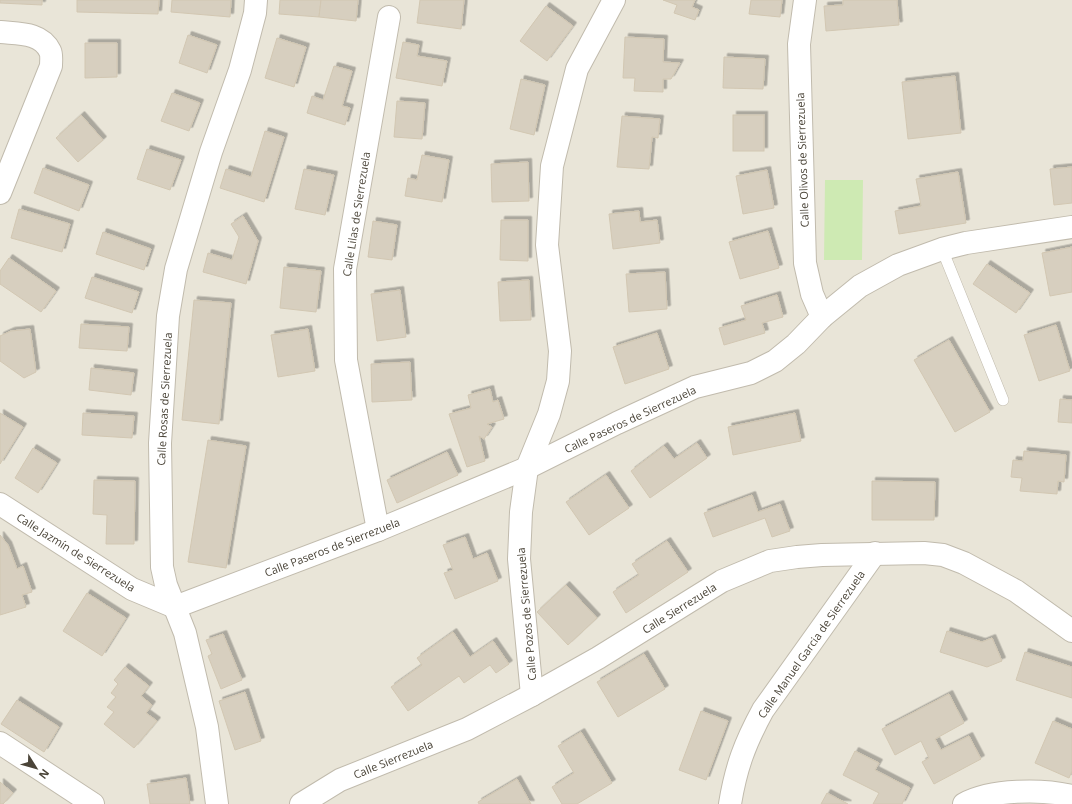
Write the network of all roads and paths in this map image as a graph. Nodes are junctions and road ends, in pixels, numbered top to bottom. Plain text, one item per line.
1 (256, 0) edge
2 (614, 0) edge
3 (805, 0) edge
4 (389, 17) dead end
5 (0, 32) edge
6 (0, 193) edge
7 (1072, 227) edge
8 (942, 249) junction
9 (822, 317) junction
10 (1003, 400) dead end
11 (527, 468) junction
12 (0, 504) edge
13 (378, 530) junction
14 (875, 554) junction
15 (175, 606) junction
16 (1072, 631) edge
17 (532, 695) junction
18 (0, 743) edge
19 (1072, 796) edge
20 (92, 804) edge
21 (217, 804) edge
22 (301, 804) edge
23 (730, 804) edge
24 (964, 804) edge

1 - 15 street, Calle Rosas de Sierrezuela
2 - 11 street, Calle Pozos de Sierrezuela
3 - 9 street, Calle Olivos de Sierrezuela
4 - 13 street, Calle Lilas de Sierrezuela
5 - 6 street
7 - 8 street, Calle Paseros de Sierrezuela
8 - 9 street, Calle Paseros de Sierrezuela
8 - 10 lane
9 - 11 street, Calle Paseros de Sierrezuela
11 - 13 street, Calle Paseros de Sierrezuela
11 - 17 street, Calle Pozos de Sierrezuela
12 - 15 street, Calle Jazmín de Sierrezuela
13 - 15 street, Calle Paseros de Sierrezuela
14 - 16 street, Calle Sierrezuela
14 - 17 street, Calle Sierrezuela
14 - 23 street, Calle Manuel Garcia de Sierrezuela
15 - 21 street, Calle Rosas de Sierrezuela
17 - 22 street, Calle Sierrezuela
18 - 20 street
19 - 24 street

